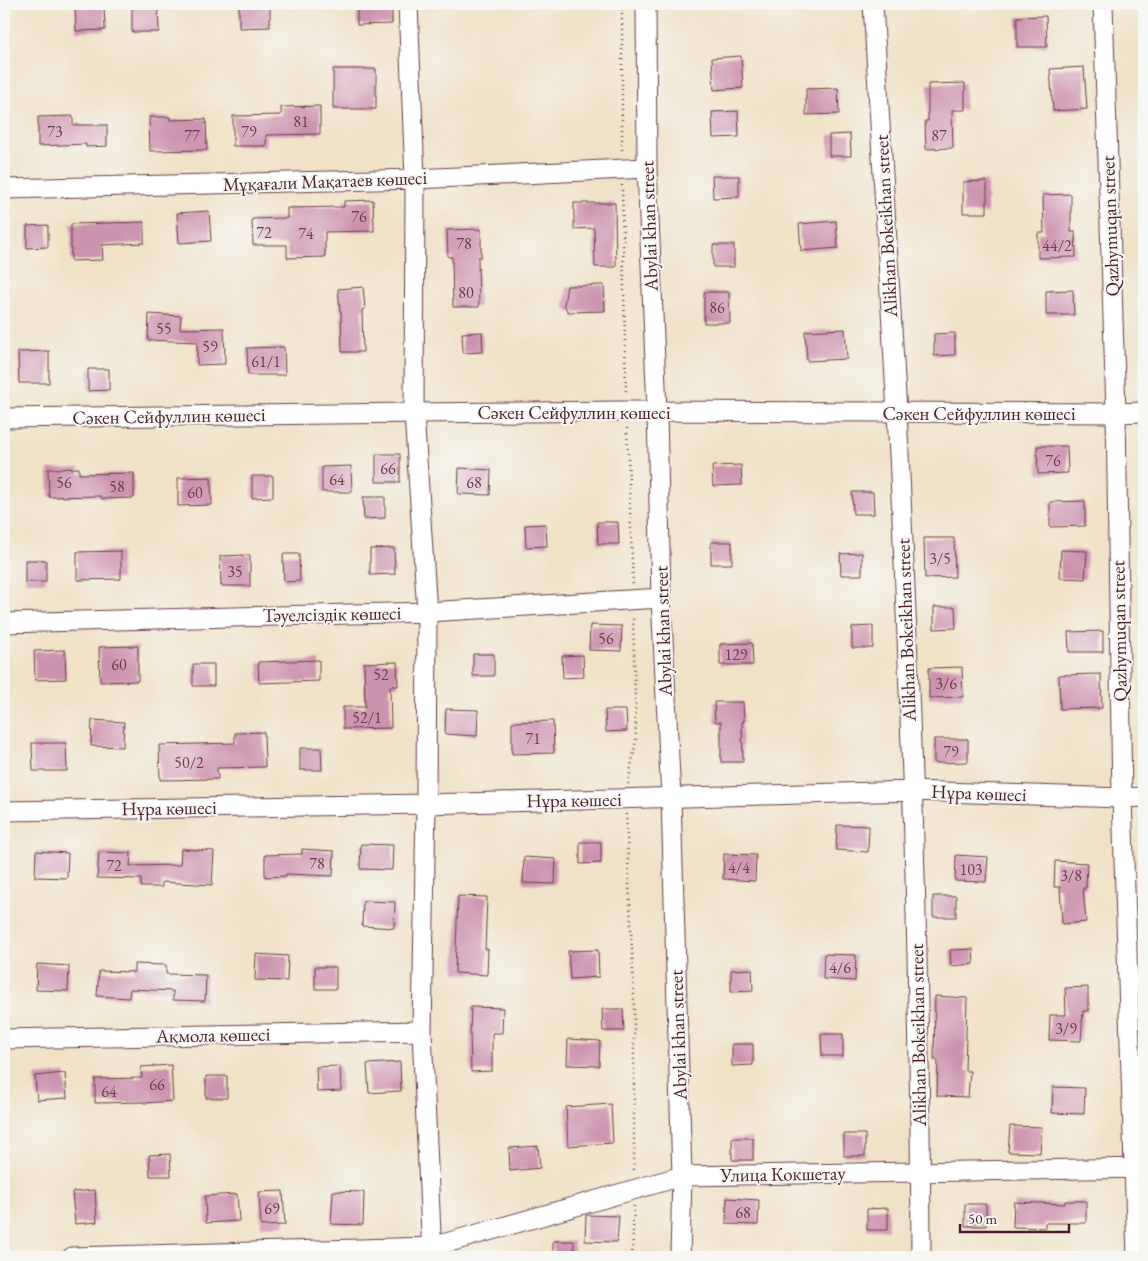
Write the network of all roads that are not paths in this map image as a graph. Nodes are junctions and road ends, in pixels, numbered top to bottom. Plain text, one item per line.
1 (408, 4) edge
2 (646, 4) edge
3 (873, 4) edge
4 (1103, 4) edge
5 (647, 168) junction
6 (415, 178) junction
7 (4, 189) edge
8 (657, 411) junction
9 (1144, 412) edge
10 (414, 413) junction
11 (897, 413) junction
12 (1116, 413) junction
13 (4, 418) edge
14 (661, 598) junction
15 (427, 612) junction
16 (4, 622) edge
17 (913, 791) junction
18 (1144, 797) edge
19 (671, 798) junction
20 (1122, 798) junction
21 (426, 804) junction
22 (4, 810) edge
23 (422, 1032) junction
24 (4, 1039) edge
25 (1139, 1168) edge
26 (921, 1172) junction
27 (682, 1176) junction
28 (432, 1252) edge
29 (72, 1257) edge
30 (680, 1257) edge
31 (922, 1257) edge
32 (1137, 1257) edge

1 - 6 street
2 - 5 street, Abylai khan street
3 - 11 street, Alikhan Bokeikhan street
4 - 12 street, Qazhymuqan street
5 - 6 street, Мұқағали Мақатаев көшесі
5 - 8 street, Abylai khan street
6 - 7 street, Мұқағали Мақатаев көшесі
6 - 10 street
8 - 10 street, Сәкен Сейфуллин көшесі
8 - 11 street, Сәкен Сейфуллин көшесі
8 - 14 street, Abylai khan street
9 - 12 street, Сәкен Сейфуллин көшесі
10 - 13 street, Сәкен Сейфуллин көшесі
10 - 15 street
11 - 12 street, Сәкен Сейфуллин көшесі
11 - 17 street, Alikhan Bokeikhan street
12 - 20 street, Qazhymuqan street
14 - 15 street, Тәуелсіздік көшесі
14 - 19 street, Abylai khan street
15 - 16 street, Тәуелсіздік көшесі
15 - 21 street
17 - 19 street, Нұра көшесі
17 - 20 street, Нұра көшесі
17 - 26 street, Alikhan Bokeikhan street
18 - 20 street, Нұра көшесі
19 - 21 street, Нұра көшесі
19 - 27 street, Abylai khan street
20 - 25 street, Qazhymuqan street
21 - 22 street, Нұра көшесі
21 - 23 street
23 - 24 street, Ақмола көшесі
23 - 28 street
25 - 26 street, Улица Кокшетау
25 - 32 street, Qazhymuqan street
26 - 27 street, Улица Кокшетау
26 - 31 street, Alikhan Bokeikhan street
27 - 28 street, Улица Кокшетау
27 - 30 street, Abylai khan street
28 - 29 street, Улица Кокшетау

